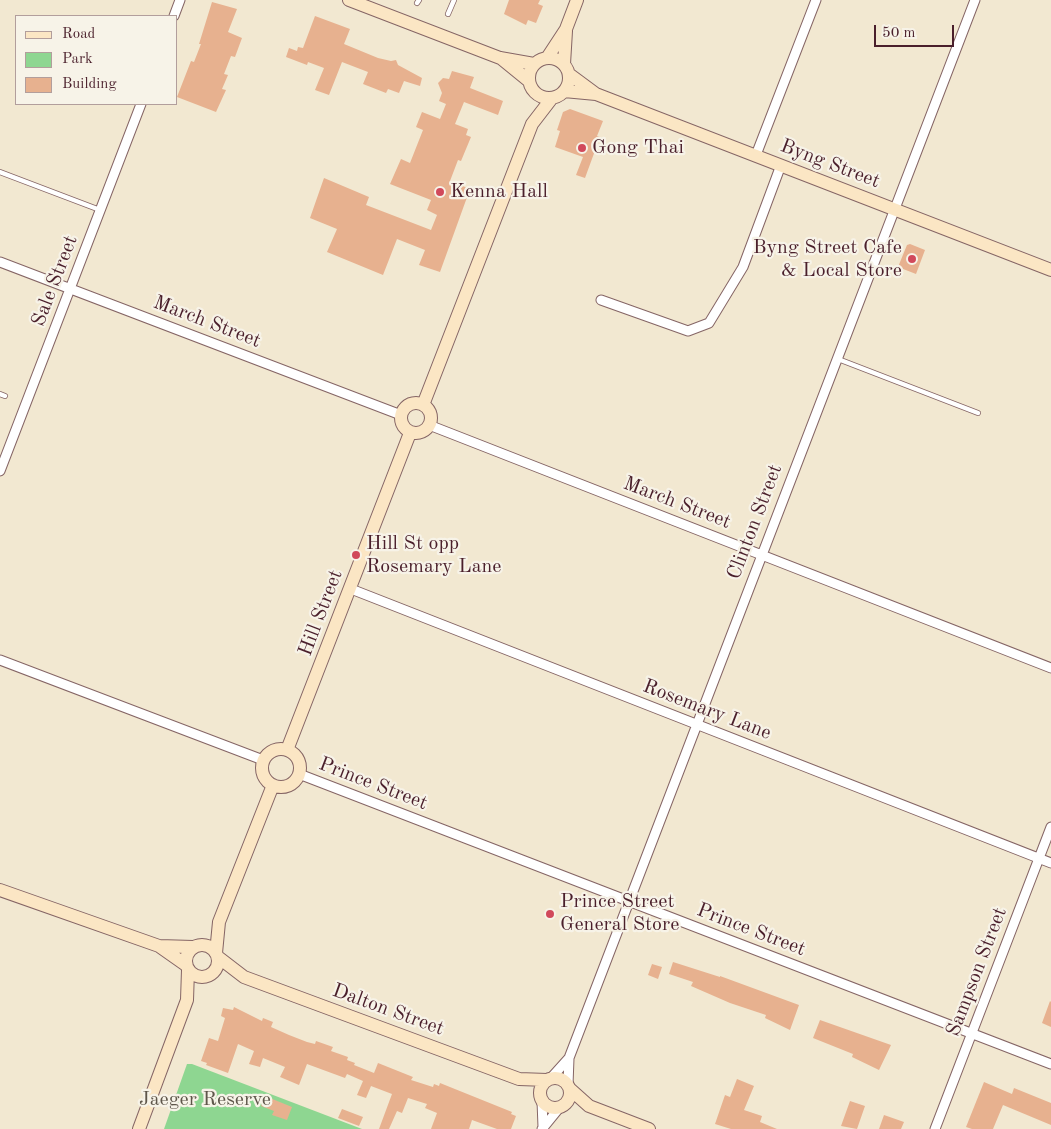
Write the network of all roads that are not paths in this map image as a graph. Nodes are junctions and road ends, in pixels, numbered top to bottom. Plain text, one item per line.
1 (180, 0) edge
2 (349, 0) edge
3 (454, 0) edge
4 (577, 0) edge
5 (816, 0) edge
6 (975, 0) edge
7 (448, 14) dead end
8 (174, 15) edge
9 (566, 29) junction
10 (500, 58) junction
11 (547, 58) junction
12 (534, 64) junction
13 (566, 69) junction
14 (532, 87) junction
15 (596, 94) junction
16 (558, 95) junction
17 (141, 105) edge
18 (532, 124) junction
19 (756, 156) junction
20 (782, 165) junction
21 (0, 172) edge
22 (894, 209) junction
23 (100, 210) junction
24 (0, 262) edge
25 (1051, 270) edge
26 (71, 289) junction
27 (601, 300) dead end
28 (836, 358) junction
29 (423, 405) junction
30 (978, 412) dead end
31 (401, 415) junction
32 (429, 425) junction
33 (410, 433) junction
34 (0, 470) edge
35 (761, 555) junction
36 (351, 589) junction
37 (0, 660) edge
38 (1051, 668) edge
39 (695, 725) junction
40 (287, 750) junction
41 (263, 760) junction
42 (299, 774) junction
43 (273, 785) junction
44 (1051, 827) edge
45 (1039, 859) junction
46 (1051, 863) edge
47 (0, 890) edge
48 (628, 901) junction
49 (219, 922) junction
50 (159, 946) junction
51 (196, 946) junction
52 (217, 955) junction
53 (187, 968) junction
54 (209, 976) junction
55 (244, 977) junction
56 (187, 1000) junction
57 (972, 1034) junction
58 (569, 1058) junction
59 (1051, 1064) edge
60 (519, 1079) junction
61 (549, 1079) junction
62 (569, 1087) junction
63 (542, 1099) junction
64 (562, 1106) junction
65 (590, 1106) junction
66 (543, 1128) edge
67 (139, 1129) edge
68 (649, 1129) edge
69 (935, 1129) edge

1 - 8 street
2 - 10 main road
3 - 7 lane
4 - 9 main road
5 - 19 street
6 - 22 street, Clinton Street
9 - 11 main road
9 - 13 main road
10 - 12 main road
10 - 14 main road
11 - 12 main road
11 - 13 main road
12 - 14 main road
13 - 15 main road, Byng Street
13 - 16 main road
14 - 16 main road
14 - 18 main road
15 - 16 main road, Byng Street
15 - 19 main road, Byng Street
16 - 18 main road
17 - 23 street, Sale Street
18 - 29 main road
19 - 20 main road, Byng Street
20 - 22 main road, Byng Street
20 - 27 street
21 - 23 lane
22 - 25 main road, Byng Street
22 - 28 street, Clinton Street
23 - 26 street, Sale Street
24 - 26 street, March Street
26 - 31 street, March Street
26 - 34 street, Sale Street
28 - 30 lane
28 - 35 street, Clinton Street
29 - 31 main road
29 - 32 main road
31 - 33 main road
32 - 33 main road
32 - 35 street, March Street
33 - 36 main road, Hill Street
35 - 38 street, March Street
35 - 39 street, Clinton Street
36 - 39 street, Rosemary Lane
36 - 40 main road, Hill Street
37 - 41 street
39 - 45 street, Rosemary Lane
39 - 48 street, Clinton Street
40 - 41 main road
40 - 42 main road
41 - 43 main road
42 - 43 main road
42 - 48 street, Prince Street
43 - 49 main road
44 - 45 street, Sampson Street
45 - 46 street, Rosemary Lane
45 - 57 street, Sampson Street
47 - 50 main road
48 - 57 street, Prince Street
48 - 58 street, Clinton Street
49 - 51 main road
49 - 52 main road
50 - 51 main road
50 - 53 main road
51 - 52 main road
51 - 53 main road
52 - 54 main road
52 - 55 main road, Dalton Street
53 - 54 main road
53 - 56 main road
54 - 55 main road, Dalton Street
54 - 56 main road
55 - 60 main road, Dalton Street
56 - 67 main road
57 - 59 street, Prince Street
57 - 69 street, Sampson Street
58 - 61 street, Clinton Street
58 - 62 street, Clinton Street
60 - 61 main road, Dalton Street
60 - 63 main road, Dalton Street
61 - 62 main road
61 - 63 main road
62 - 64 main road
62 - 65 main road
63 - 64 main road
63 - 66 street
64 - 65 main road
64 - 66 street
65 - 68 main road

